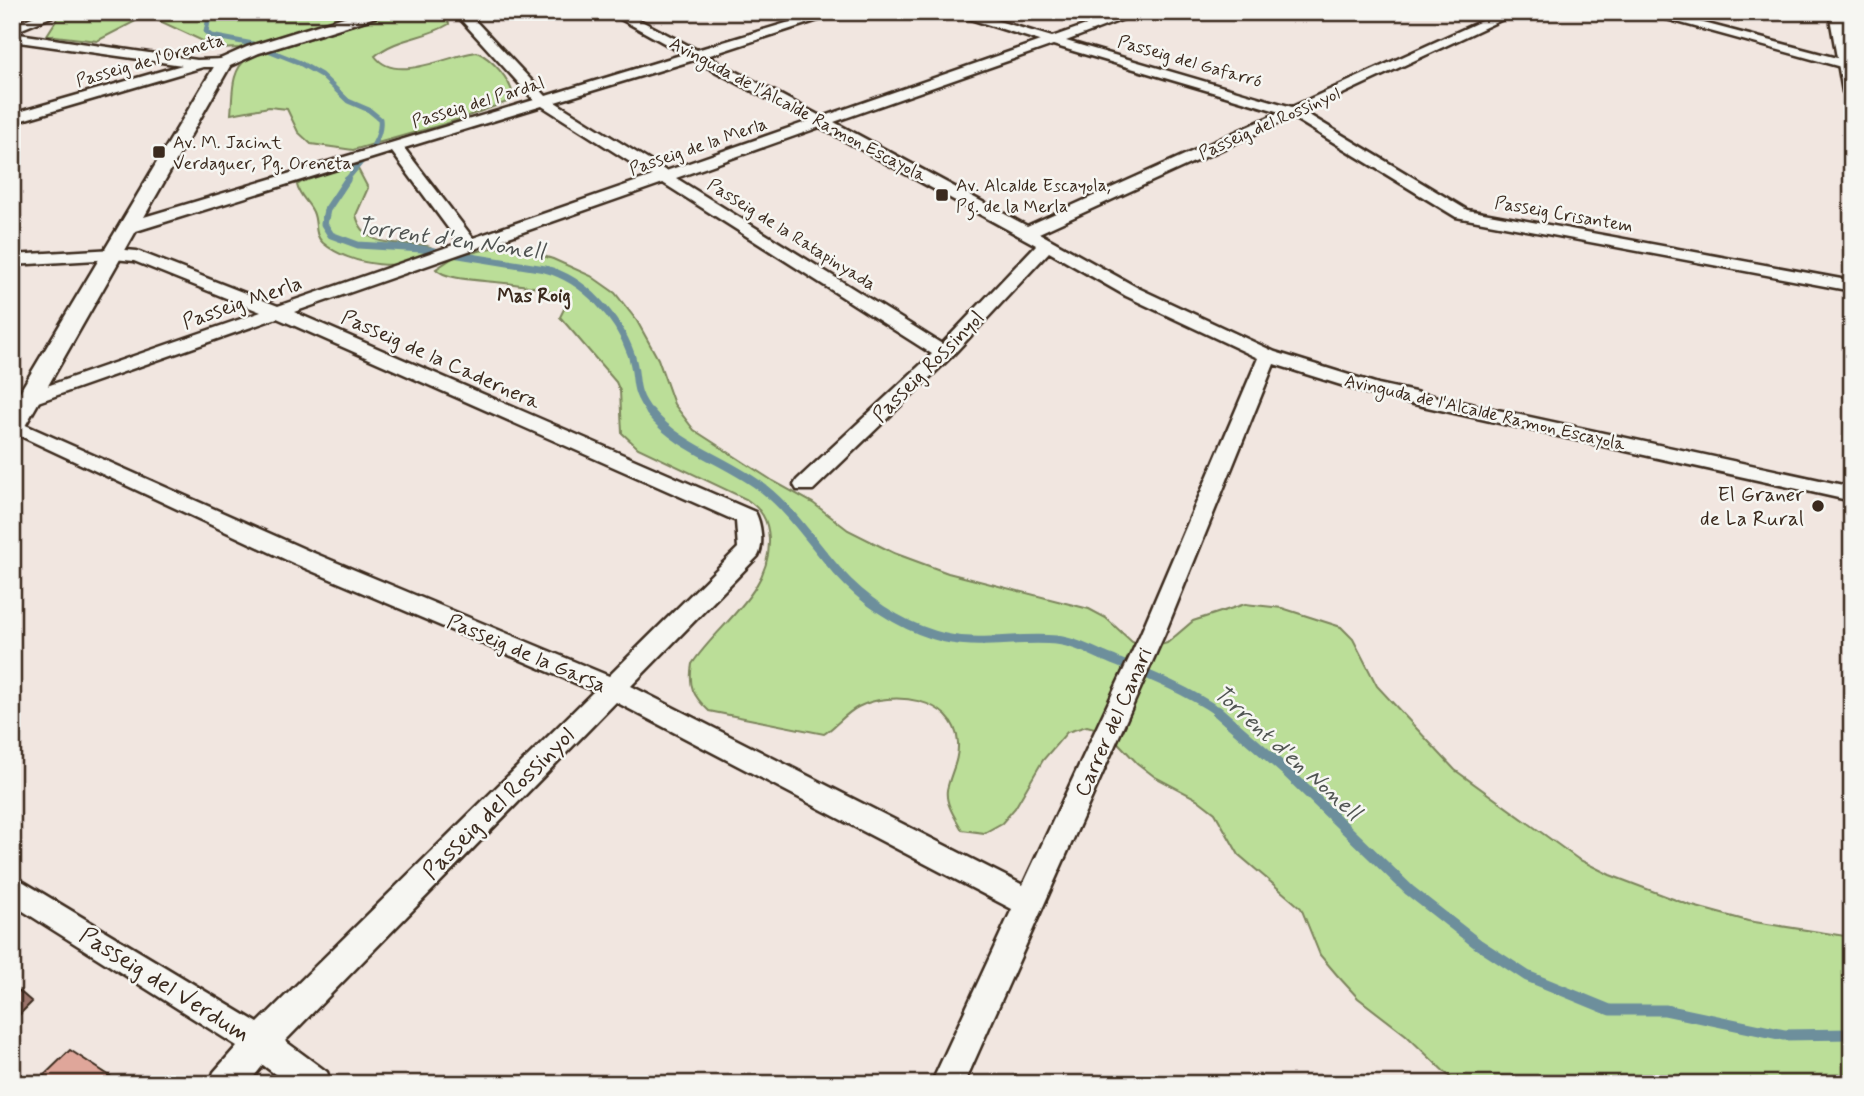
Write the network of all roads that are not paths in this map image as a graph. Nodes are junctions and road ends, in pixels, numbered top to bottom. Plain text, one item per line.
1 (57, 12) edge
2 (377, 12) edge
3 (460, 12) edge
4 (614, 12) edge
5 (837, 12) edge
6 (954, 12) edge
7 (1136, 12) edge
8 (1512, 12) edge
9 (1647, 12) edge
10 (1838, 12) edge
11 (12, 29) edge
12 (12, 37) edge
13 (1053, 41) junction
14 (696, 54) junction
15 (202, 63) junction
16 (224, 63) junction
17 (1849, 65) edge
18 (1852, 92) edge
19 (545, 101) junction
20 (1294, 112) junction
21 (12, 119) edge
22 (822, 122) junction
23 (396, 148) junction
24 (666, 177) junction
25 (130, 227) junction
26 (1027, 233) junction
27 (1047, 244) junction
28 (470, 246) junction
29 (114, 254) junction
30 (12, 260) edge
31 (1852, 286) edge
32 (280, 313) junction
33 (944, 353) junction
34 (1268, 356) junction
35 (28, 399) junction
36 (13, 426) edge
37 (805, 485) dead end
38 (1852, 494) edge
39 (747, 517) joint
40 (612, 688) junction
41 (12, 888) edge
42 (1031, 904) junction
43 (261, 1043) junction
44 (226, 1084) edge
45 (315, 1084) edge
46 (947, 1084) edge

1 - 11 street
2 - 16 street, Passeig de l'Oreneta
3 - 19 street, Passeig de la Ratapinyada
4 - 14 street, Avinguda de l'Alcalde Ramon Escayola
5 - 14 street, Passeig del Pardal
6 - 13 street, Passeig del Gafarró
7 - 13 street, Passeig de la Merla
8 - 20 street, Passeig del Rossinyol
9 - 17 street
10 - 17 street
12 - 15 street
13 - 20 street, Passeig del Gafarró
13 - 22 street, Passeig de la Merla
14 - 19 street, Passeig del Pardal
14 - 22 street, Avinguda de l'Alcalde Ramon Escayola
15 - 16 street, Passeig de l'Oreneta
15 - 21 street, Passeig de l'Oreneta
16 - 25 street
17 - 18 street
19 - 23 street, Passeig del Pardal
19 - 24 street, Passeig de la Ratapinyada
20 - 26 street, Passeig del Rossinyol
20 - 31 street, Passeig Crisantem
22 - 24 street, Passeig de la Merla
22 - 26 street, Avinguda de l'Alcalde Ramon Escayola
23 - 25 street, Passeig del Pardal
23 - 28 street
24 - 28 street, Passeig de la Merla
24 - 33 street, Passeig de la Ratapinyada
25 - 29 street
26 - 27 street, Avinguda de l'Alcalde Ramon Escayola
27 - 33 street, Passeig Rossinyol
27 - 34 street, Avinguda de l'Alcalde Ramon Escayola
28 - 32 street, Passeig Merla
29 - 30 street, Passeig de la Cadernera
29 - 32 street, Passeig de la Cadernera
29 - 35 street
32 - 35 street, Passeig Merla
32 - 39 street, Passeig de la Cadernera
33 - 37 street, Passeig Rossinyol
34 - 38 street, Avinguda de l'Alcalde Ramon Escayola
34 - 42 street, Carrer del Canari
35 - 36 street
36 - 40 street, Passeig de la Garsa
39 - 40 street, Passeig del Rossinyol
40 - 42 street, Passeig de la Garsa
40 - 43 street, Passeig del Rossinyol
41 - 43 street, Passeig del Verdum
42 - 46 street, Carrer del Canari
43 - 44 street, Passeig del Rossinyol
43 - 45 street, Passeig del Verdum

